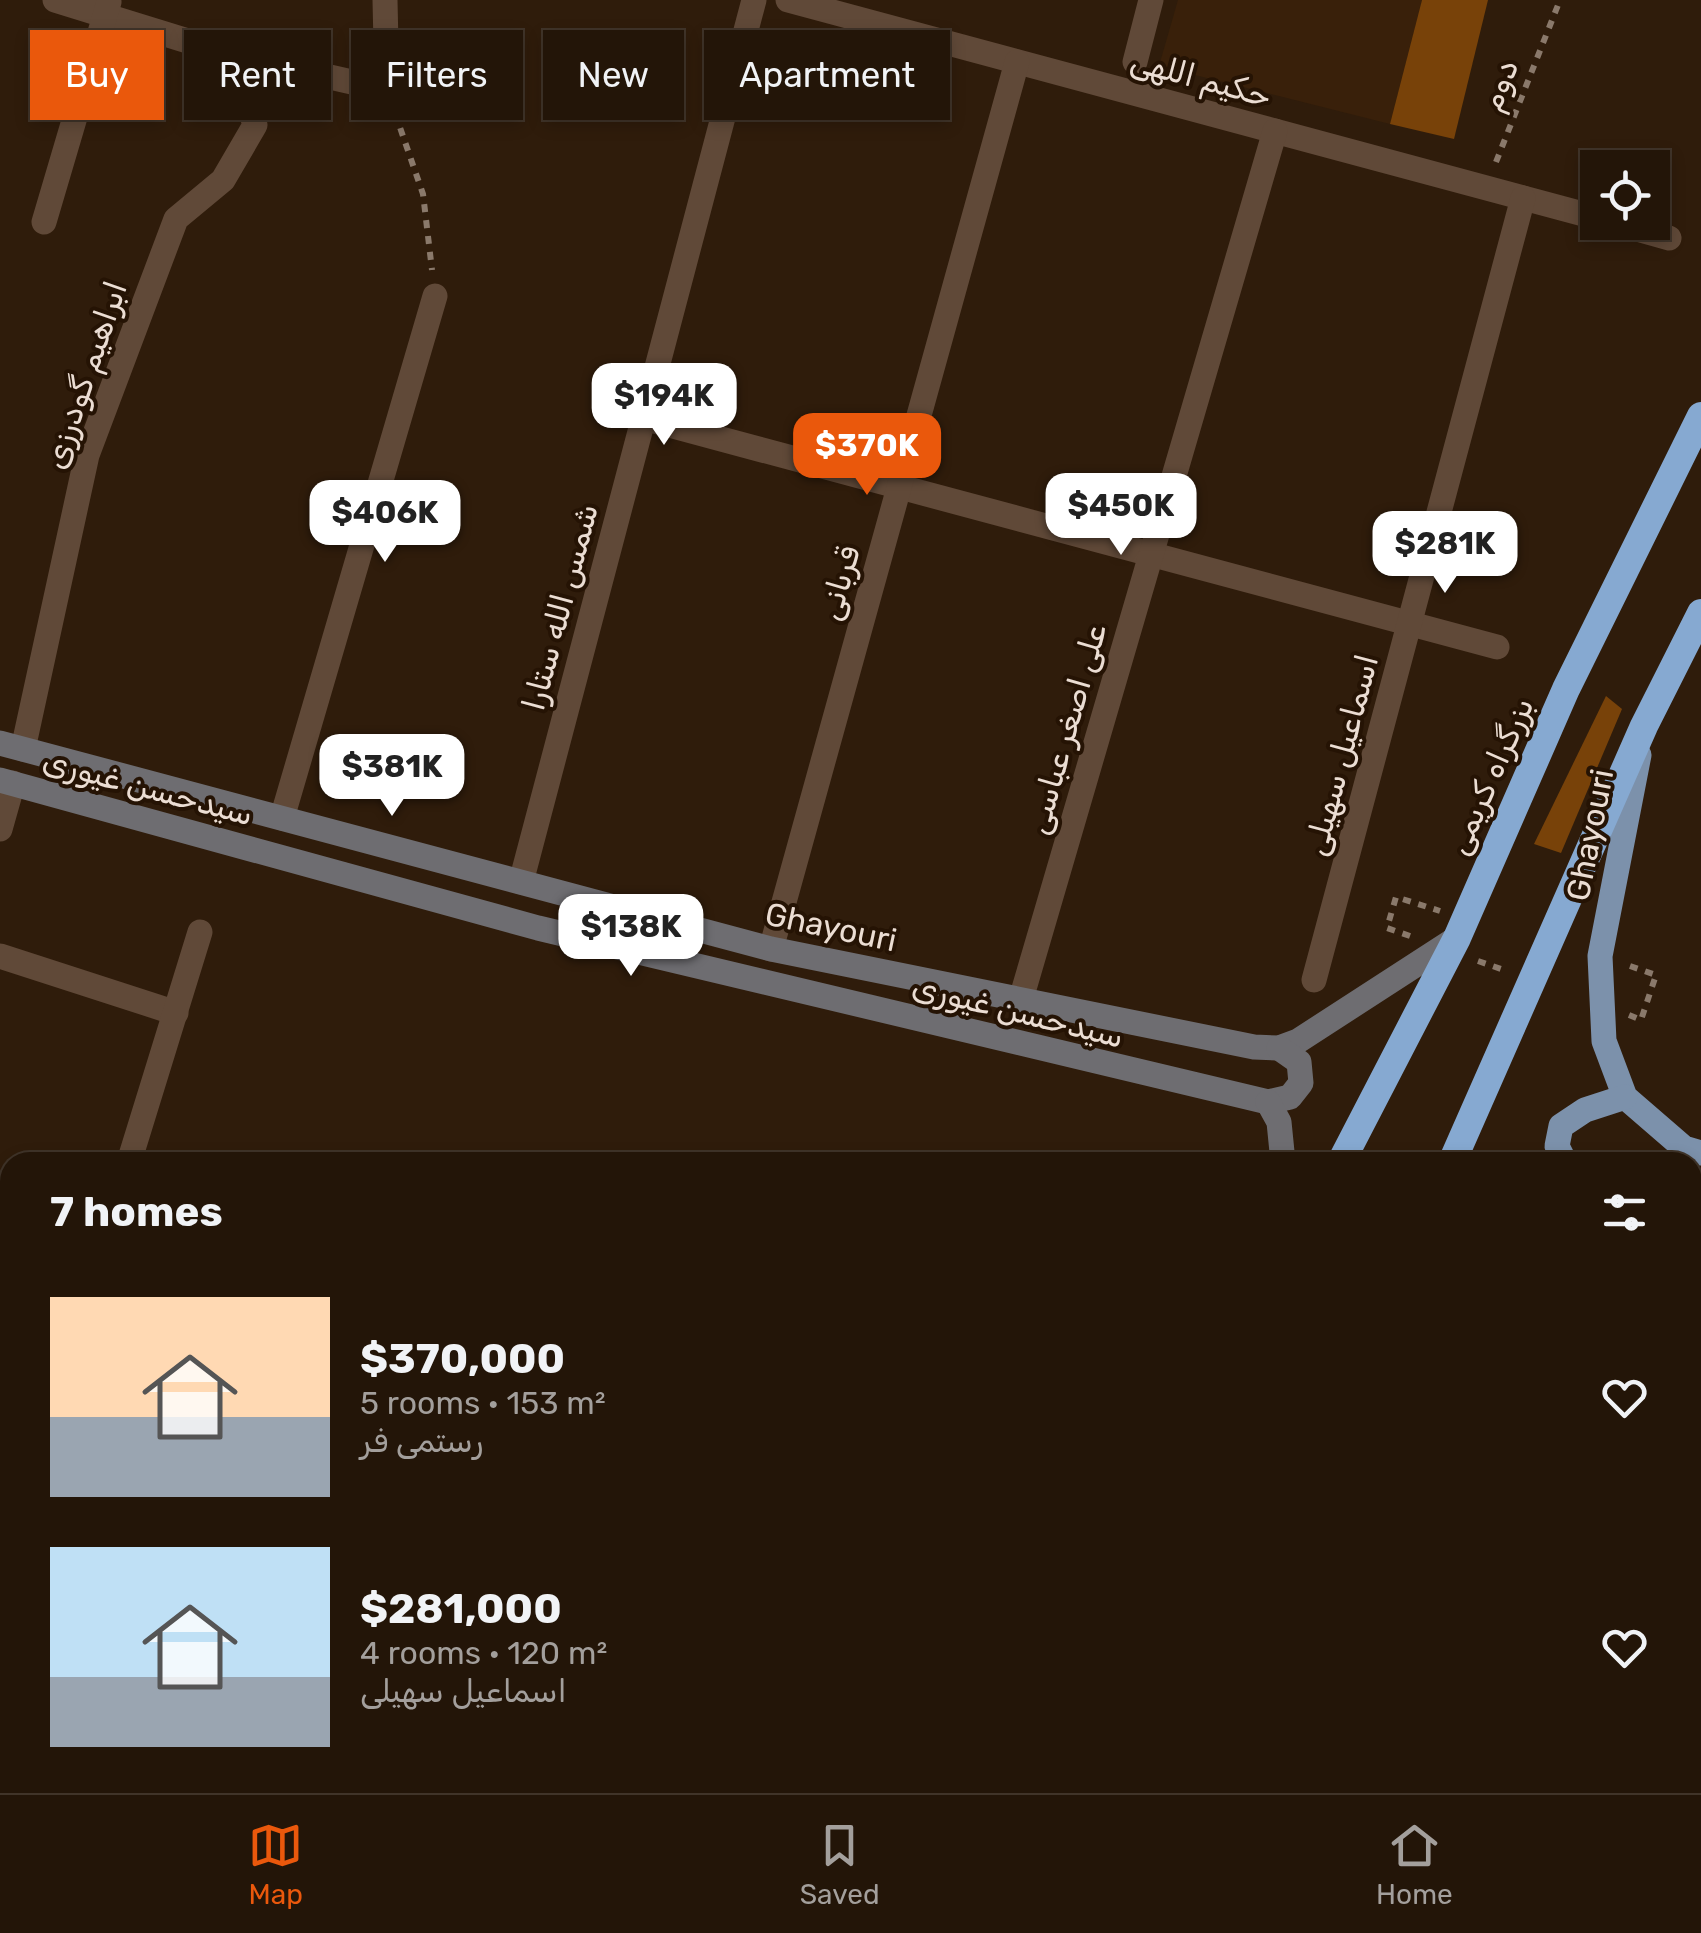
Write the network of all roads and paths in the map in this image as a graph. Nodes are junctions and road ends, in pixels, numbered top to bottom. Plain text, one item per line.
1 (56, 0) edge
2 (385, 0) edge
3 (754, 0) edge
4 (788, 0) edge
5 (1151, 0) edge
6 (1560, 0) edge
7 (107, 8) edge
8 (386, 30) edge
9 (184, 36) edge
10 (1017, 62) junction
11 (1135, 62) dead end
12 (254, 120) edge
13 (398, 120) edge
14 (1275, 131) junction
15 (1485, 188) junction
16 (1523, 198) junction
17 (1580, 213) edge
18 (44, 222) dead end
19 (435, 296) joint
20 (1701, 416) edge
21 (644, 418) junction
22 (899, 487) junction
23 (1151, 554) junction
24 (1701, 613) edge
25 (1410, 624) junction
26 (1497, 647) dead end
27 (1644, 726) junction
28 (12, 746) edge
29 (7, 782) edge
30 (282, 818) junction
31 (0, 828) edge
32 (522, 882) junction
33 (1396, 897) dead end
34 (1461, 929) junction
35 (200, 932) dead end
36 (771, 949) junction
37 (0, 956) edge
38 (1314, 980) dead end
39 (1021, 999) junction
40 (176, 1012) junction
41 (1279, 1048) junction
42 (1625, 1097) junction
43 (1268, 1102) junction
44 (131, 1152) edge
45 (1281, 1152) edge
46 (1346, 1152) edge
47 (1456, 1152) edge
48 (1560, 1152) edge
49 (1698, 1152) edge

1 - 7 street
2 - 8 street
3 - 21 street, شمس الله ستارا
4 - 10 street, حکیم اللهی
5 - 11 street
6 - 15 path, دوم
7 - 9 street
7 - 18 street
10 - 14 street, حکیم اللهی
10 - 22 street, قربانی
12 - 28 street, ابراهیم گودرزی
13 - 19 path
14 - 15 street, حکیم اللهی
14 - 23 street, علی اصغر عباسی
15 - 16 street, حکیم اللهی
16 - 17 street, حکیم اللهی
16 - 25 street, اسماعیل سهیلی
19 - 30 street
20 - 34 highway, بزرگراه کریمی
21 - 22 street
21 - 32 street, شمس الله ستارا
22 - 23 street
22 - 36 street, قربانی
23 - 25 street
23 - 39 street, علی اصغر عباسی
24 - 27 highway
25 - 26 street
25 - 38 street, اسماعیل سهیلی
27 - 42 main road, Ghayouri
27 - 47 highway
28 - 30 main road, Ghayouri
29 - 31 street
29 - 43 main road, سیدحسن غیوری
30 - 32 main road, Ghayouri
32 - 36 main road, Ghayouri
33 - 34 path
34 - 41 main road
34 - 46 highway, بزرگراه کریمی
35 - 40 street
36 - 39 main road, Ghayouri
37 - 40 street
39 - 41 main road, Ghayouri
40 - 44 street
41 - 43 main road
42 - 48 main road
42 - 49 main road, Ghayouri
43 - 45 main road

